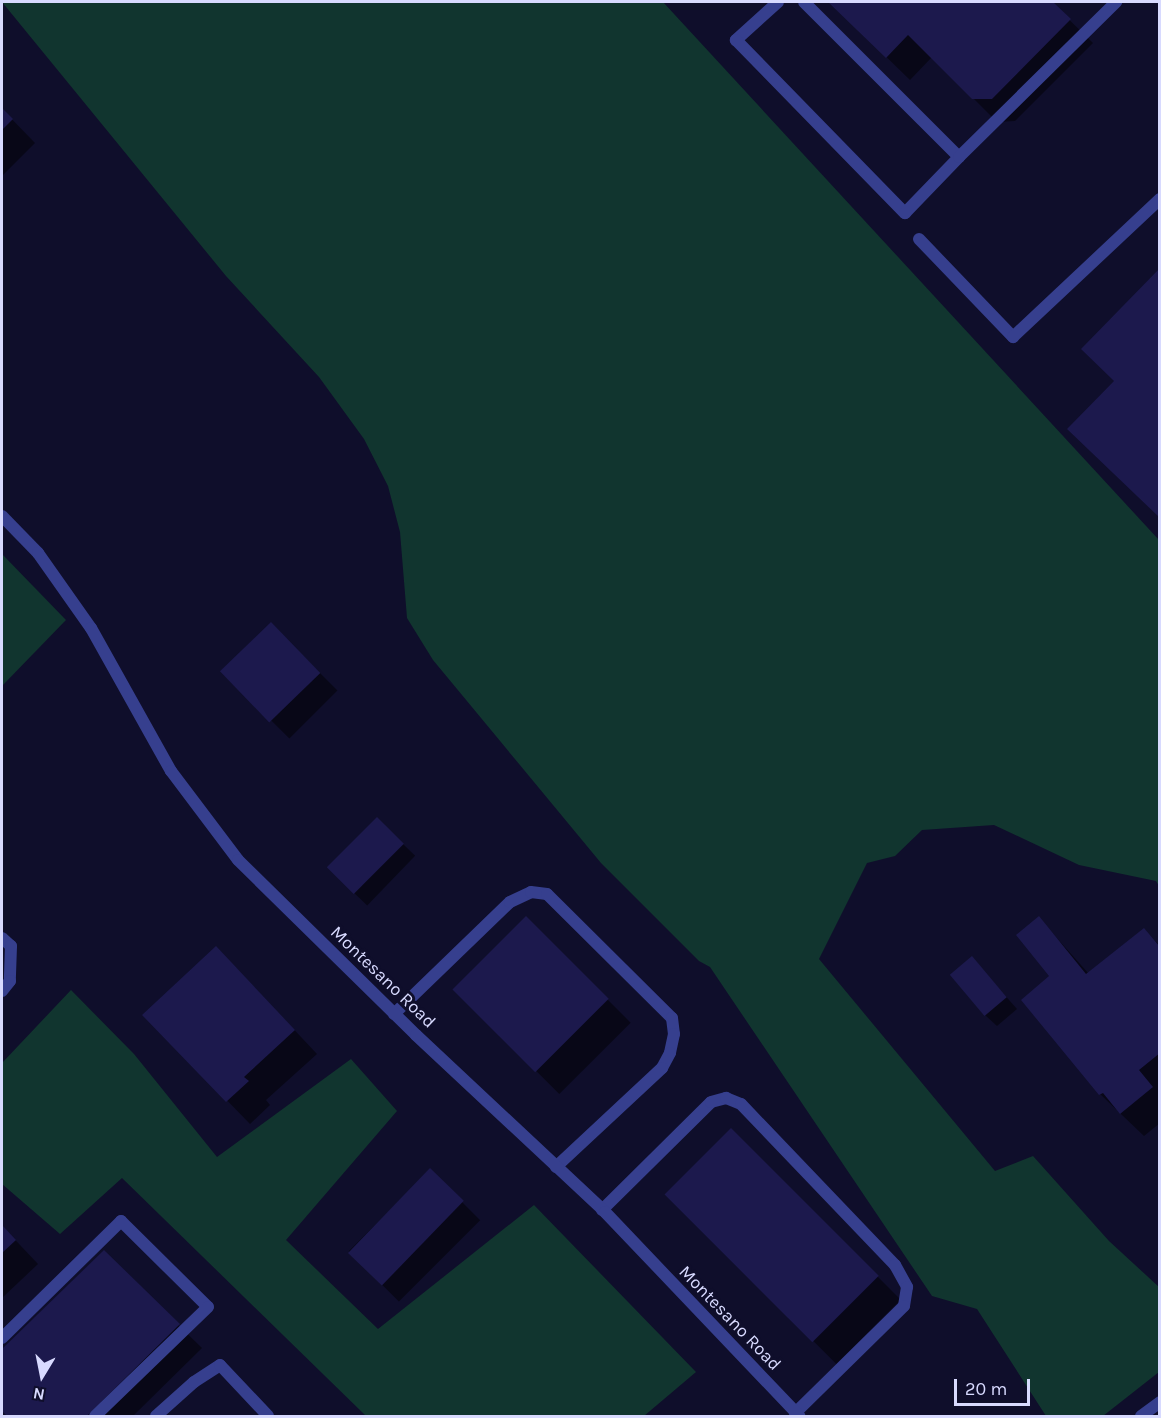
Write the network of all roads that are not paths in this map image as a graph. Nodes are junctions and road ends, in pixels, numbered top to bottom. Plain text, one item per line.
1 (778, 2) edge
2 (804, 2) edge
3 (1116, 2) edge
4 (959, 157) junction
5 (1160, 199) edge
6 (919, 238) dead end
7 (2, 516) edge
8 (2, 939) edge
9 (2, 991) edge
10 (394, 1014) junction
11 (556, 1167) junction
12 (602, 1210) junction
13 (2, 1338) edge
14 (1160, 1402) edge
15 (797, 1415) edge
16 (95, 1416) edge
17 (156, 1416) edge
18 (268, 1416) edge
19 (1141, 1416) edge

1 - 4 street
2 - 4 street
3 - 4 street
5 - 6 street
7 - 10 street, Montesano Road
8 - 9 street
10 - 11 street, Montesano Road
10 - 11 street
11 - 12 street, Montesano Road
12 - 15 street, Montesano Road
12 - 15 street
13 - 16 street
14 - 19 street
17 - 18 street

